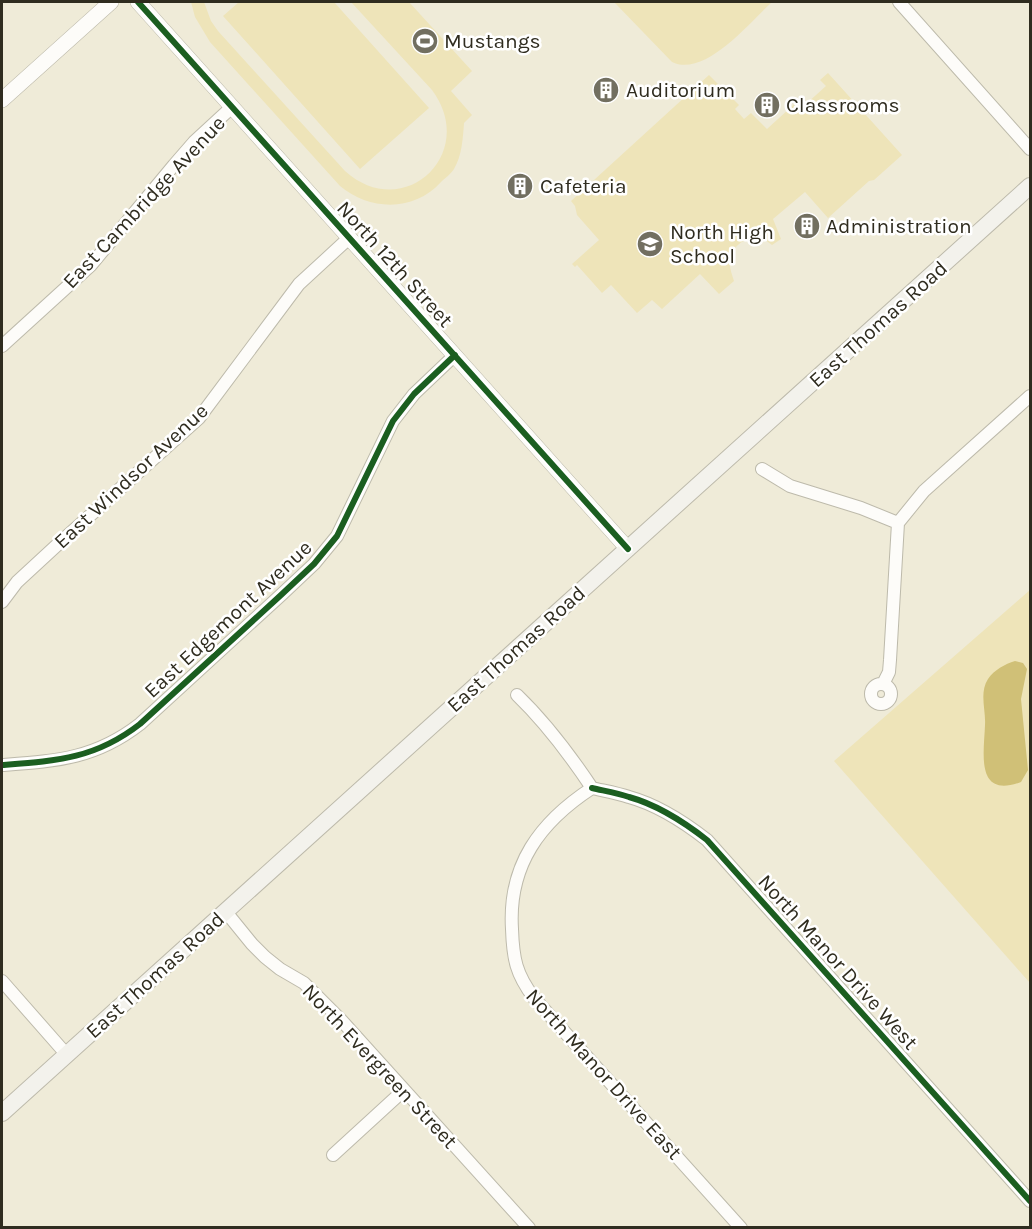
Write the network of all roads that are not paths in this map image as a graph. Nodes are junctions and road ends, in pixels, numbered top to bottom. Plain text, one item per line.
1 (111, 2) edge
2 (138, 2) edge
3 (898, 2) edge
4 (2, 100) edge
5 (232, 107) junction
6 (1030, 149) edge
7 (1030, 186) edge
8 (349, 237) junction
9 (2, 346) edge
10 (455, 355) junction
11 (1030, 396) edge
12 (762, 469) dead end
13 (898, 523) junction
14 (628, 549) junction
15 (2, 602) edge
16 (883, 684) dead end
17 (517, 695) dead end
18 (2, 765) edge
19 (592, 788) junction
20 (226, 912) junction
21 (2, 981) edge
22 (67, 1055) junction
23 (404, 1090) junction
24 (2, 1113) edge
25 (333, 1155) dead end
26 (1030, 1201) edge
27 (529, 1227) edge
28 (741, 1227) edge

1 - 4 street
2 - 5 street, North 12th Street
3 - 6 street
5 - 8 street, North 12th Street
5 - 9 street, East Cambridge Avenue
7 - 14 main road, East Thomas Road
8 - 10 street, North 12th Street
8 - 15 street, East Windsor Avenue
10 - 14 street, North 12th Street
10 - 18 street, East Edgemont Avenue
11 - 13 street
12 - 13 street
13 - 16 street
14 - 20 main road, East Thomas Road
17 - 19 street
19 - 26 street, North Manor Drive West
19 - 28 street, North Manor Drive East
20 - 22 main road, East Thomas Road
20 - 23 street, North Evergreen Street
21 - 22 street
22 - 24 main road, East Thomas Road
23 - 25 street
23 - 27 street, North Evergreen Street

